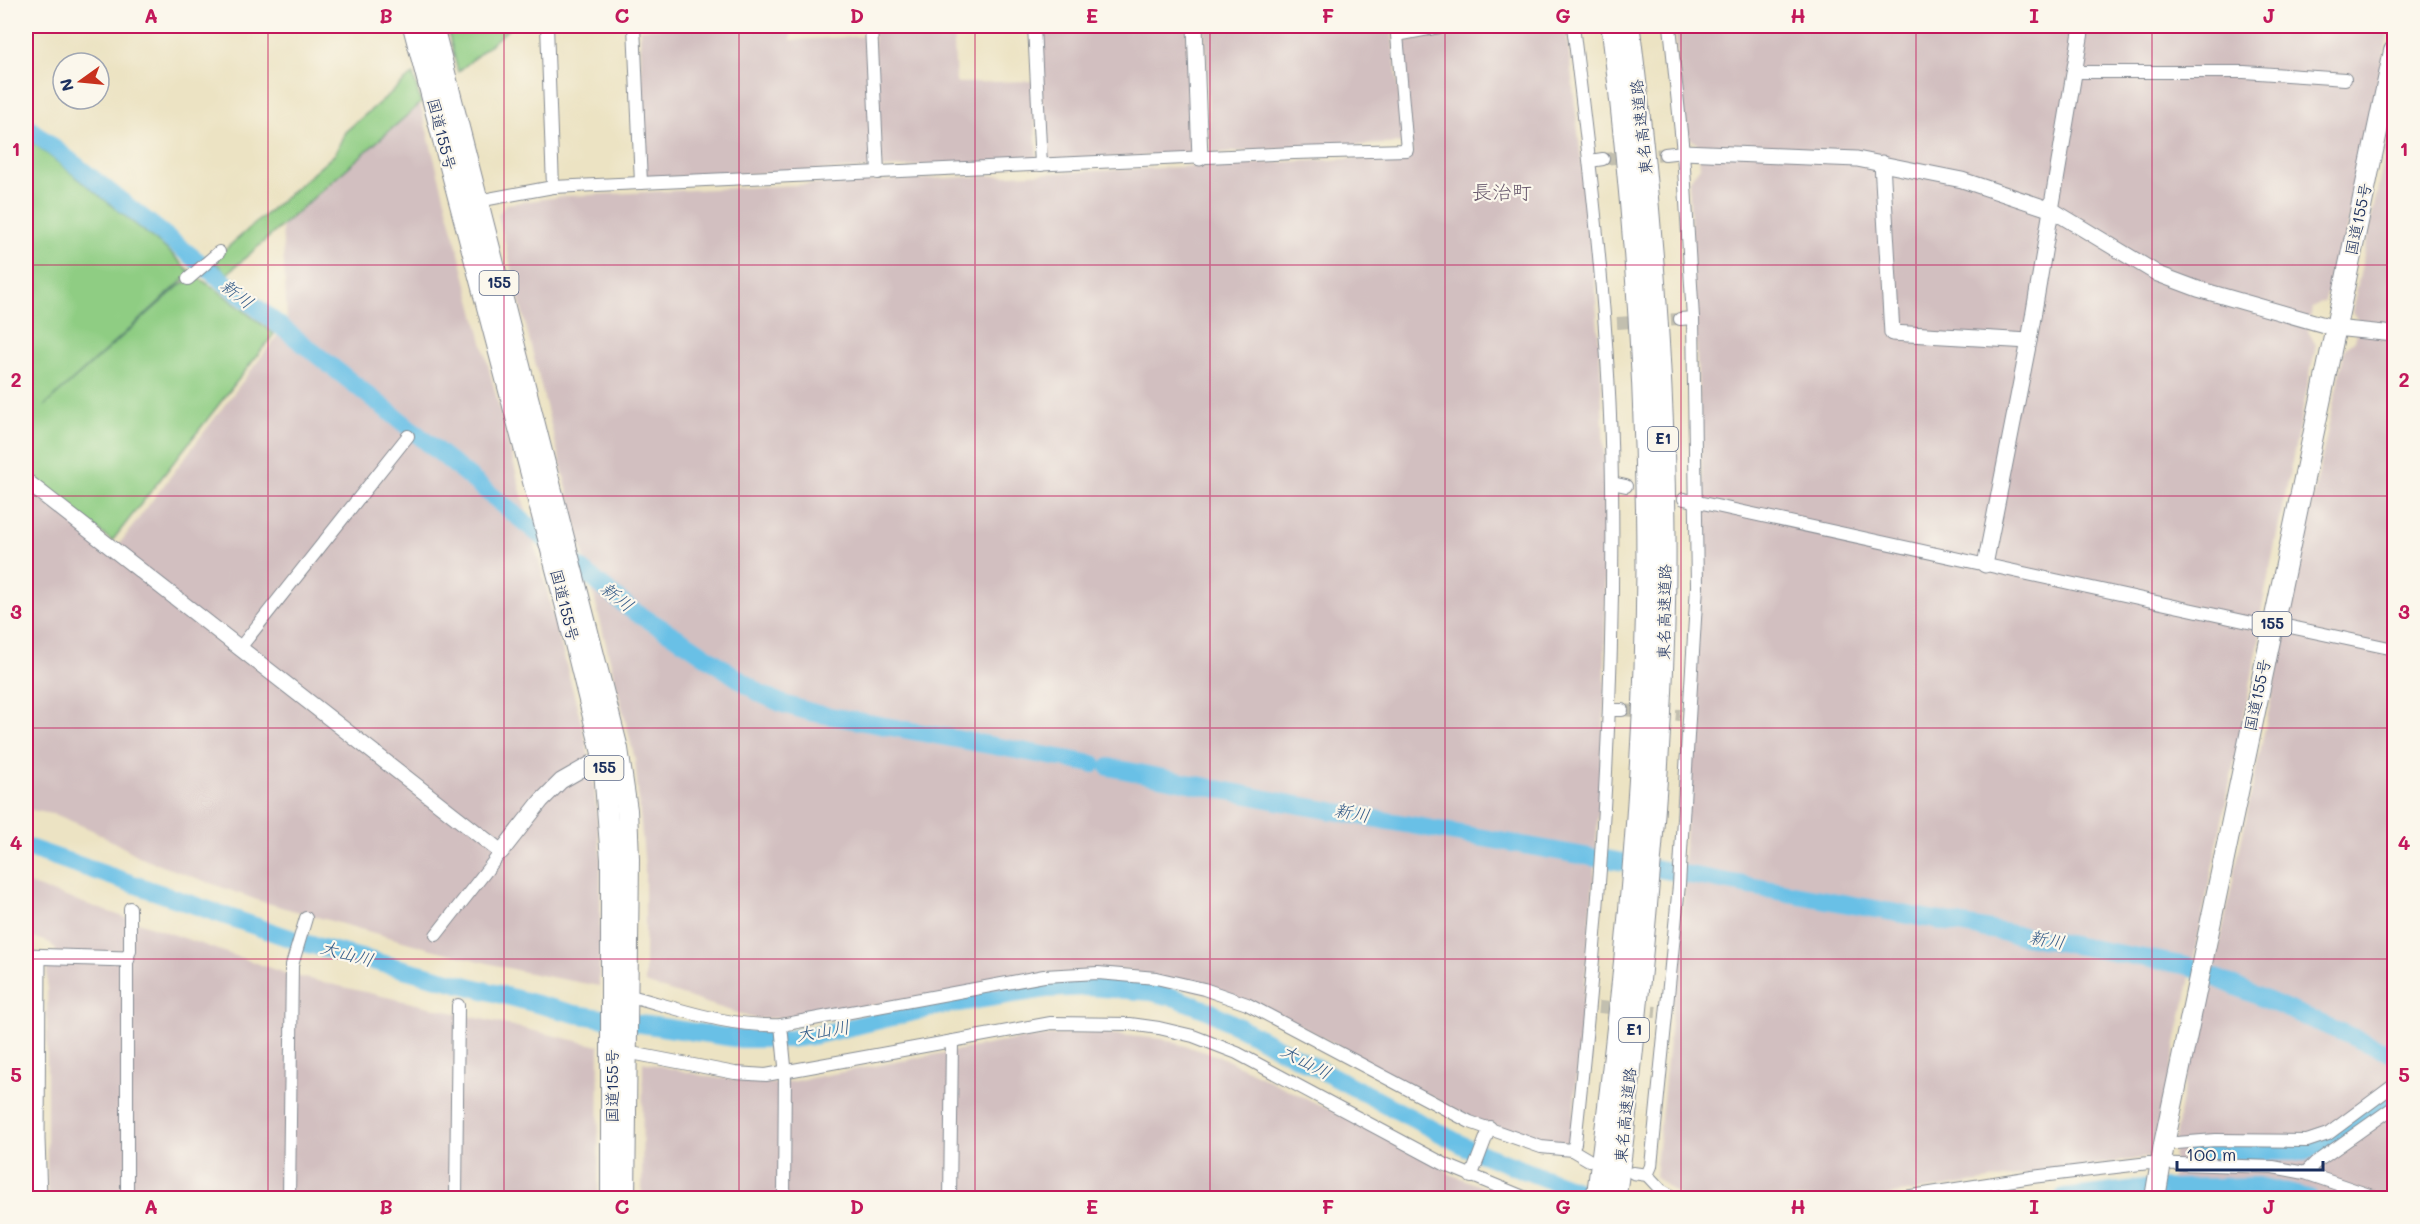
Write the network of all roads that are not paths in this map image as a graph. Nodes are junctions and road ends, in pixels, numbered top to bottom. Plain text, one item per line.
1 (413, 26) edge
2 (433, 26) edge
3 (547, 26) edge
4 (634, 26) edge
5 (871, 26) edge
6 (1034, 26) edge
7 (1195, 26) edge
8 (1444, 26) edge
9 (1573, 26) edge
10 (1612, 26) edge
11 (1629, 26) edge
12 (1670, 26) edge
13 (2082, 26) edge
14 (2394, 51) edge
15 (2074, 72) junction
16 (2345, 79) dead end
17 (1683, 152) junction
18 (1665, 154) tunnel mouth
19 (1200, 158) junction
20 (1603, 159) tunnel mouth
21 (1590, 161) junction
22 (1882, 163) junction
23 (1041, 165) junction
24 (878, 173) junction
25 (642, 183) junction
26 (553, 187) junction
27 (478, 201) junction
28 (2052, 210) junction
29 (219, 252) dead end
30 (188, 279) dead end
31 (2334, 328) junction
32 (2394, 334) edge
33 (2029, 341) junction
34 (408, 436) dead end
35 (26, 481) edge
36 (1612, 483) junction
37 (1626, 486) dead end
38 (1684, 499) dead end
39 (1697, 502) junction
40 (558, 546) junction
41 (1985, 565) junction
42 (2272, 625) junction
43 (239, 649) junction
44 (2394, 649) edge
45 (610, 753) junction
46 (501, 852) junction
47 (1643, 852) junction
48 (130, 908) dead end
49 (306, 921) dead end
50 (436, 935) dead end
51 (32, 957) edge
52 (127, 959) junction
53 (619, 992) junction
54 (458, 1005) dead end
55 (781, 1027) junction
56 (951, 1041) junction
57 (619, 1049) junction
58 (785, 1069) junction
59 (2394, 1085) edge
60 (2394, 1107) edge
61 (1489, 1130) junction
62 (31, 1139) edge
63 (2164, 1144) junction
64 (1572, 1150) junction
65 (2162, 1164) junction
66 (1610, 1170) junction
67 (2305, 1173) junction
68 (1471, 1175) junction
69 (1647, 1175) junction
70 (39, 1198) edge
71 (127, 1198) edge
72 (289, 1198) edge
73 (456, 1198) edge
74 (611, 1198) edge
75 (626, 1198) edge
76 (784, 1198) edge
77 (950, 1198) edge
78 (1526, 1198) edge
79 (1597, 1198) edge
80 (1615, 1198) edge
81 (1675, 1198) edge
82 (1899, 1198) edge
83 (2155, 1198) edge
84 (2378, 1198) edge

1 - 40 highway, 国道155号 / 155
2 - 27 highway, 国道155号 / 155
3 - 26 street
4 - 25 street
5 - 24 street
6 - 23 street
7 - 19 street
8 - 19 street
9 - 21 street
10 - 47 highway, 東名高速道路 / E1
11 - 47 highway, 東名高速道路 / E1
12 - 17 street
13 - 15 street
14 - 31 highway, 国道155号 / 155
15 - 16 street
15 - 28 street
17 - 18 street
17 - 22 street
17 - 39 street
19 - 23 street
20 - 21 street
21 - 36 street
22 - 28 street
22 - 33 street
23 - 24 street
24 - 25 street
25 - 26 street
26 - 27 street
27 - 40 highway, 国道155号 / 155
28 - 31 street
28 - 33 street
29 - 30 street
31 - 32 street
31 - 42 highway, 国道155号 / 155
33 - 41 street
34 - 43 street
35 - 43 street
36 - 37 street
36 - 64 street
38 - 39 street
39 - 41 street
39 - 69 street
40 - 45 highway, 国道155号 / 155
40 - 45 highway, 国道155号 / 155
41 - 42 street
42 - 44 street
42 - 63 highway, 国道155号 / 155
43 - 46 street
45 - 46 street
45 - 53 highway, 国道155号 / 155
46 - 50 street
47 - 66 highway, 東名高速道路 / E1
48 - 52 street
49 - 72 street
51 - 52 street
51 - 62 street
52 - 71 street
53 - 55 street
53 - 57 highway, 国道155号 / 155
54 - 73 street
55 - 58 street
55 - 61 street
56 - 58 street
56 - 68 street
56 - 77 street
57 - 58 street
57 - 74 highway, 国道155号 / 155
57 - 75 highway, 国道155号 / 155
58 - 76 street
59 - 63 street
60 - 67 street
61 - 64 street
61 - 68 street
62 - 70 street
63 - 65 highway, 国道155号 / 155
64 - 66 street
65 - 67 street
65 - 82 street
65 - 83 highway, 国道155号 / 155
66 - 69 street
66 - 79 highway, 東名高速道路 / E1
66 - 80 highway, 東名高速道路 / E1
67 - 84 street
68 - 78 street
69 - 81 street

